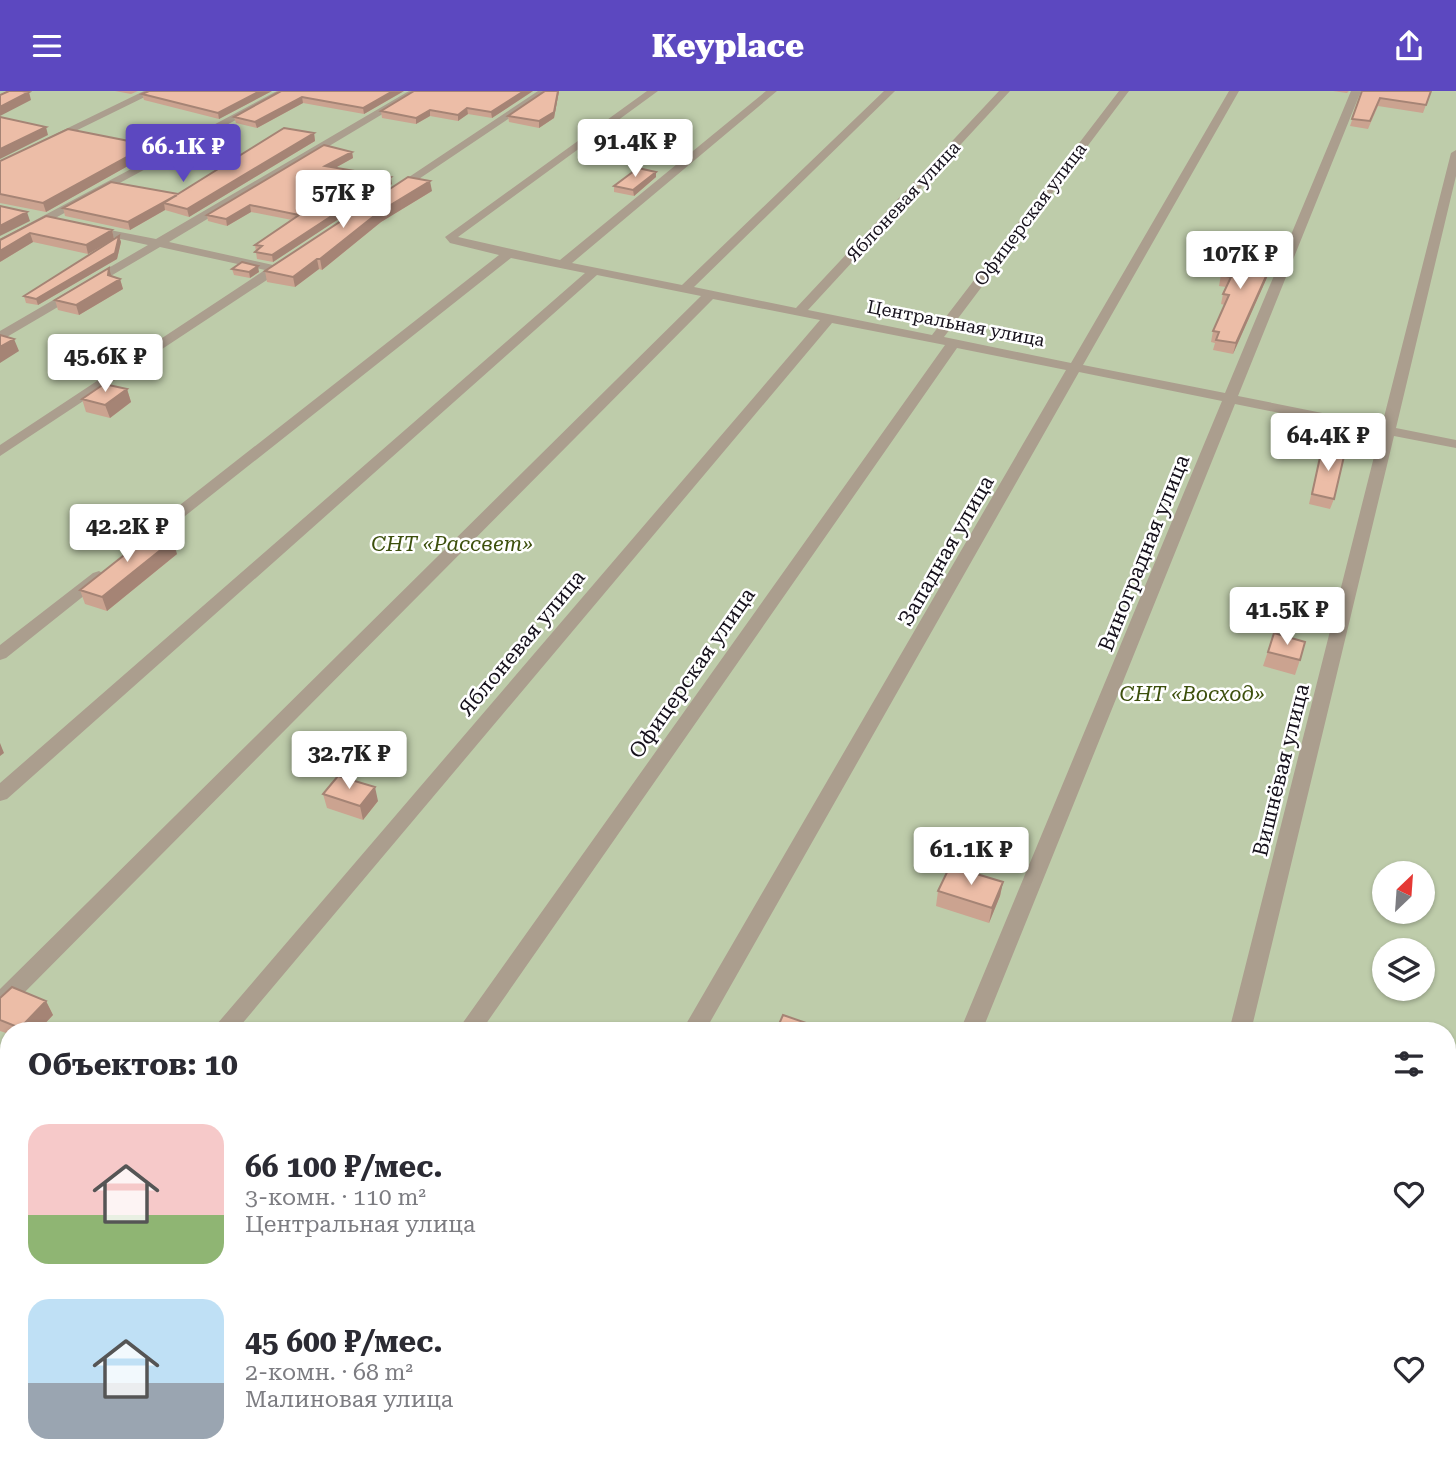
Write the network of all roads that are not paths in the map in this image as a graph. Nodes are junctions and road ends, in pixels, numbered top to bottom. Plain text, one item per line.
1 (152, 91) edge
2 (284, 91) edge
3 (416, 91) edge
4 (545, 91) edge
5 (653, 91) edge
6 (772, 91) edge
7 (890, 91) edge
8 (1005, 91) edge
9 (1124, 91) edge
10 (1234, 91) edge
11 (1356, 91) edge
12 (1456, 153) edge
13 (0, 165) edge
14 (376, 202) edge
15 (24, 213) edge
16 (47, 218) junction
17 (0, 244) edge
18 (157, 244) junction
19 (510, 253) junction
20 (297, 254) edge
21 (563, 264) junction
22 (275, 269) junction
23 (595, 271) junction
24 (685, 289) junction
25 (709, 295) junction
26 (801, 310) junction
27 (830, 317) junction
28 (0, 337) edge
29 (945, 340) junction
30 (1077, 367) junction
31 (1230, 398) junction
32 (1389, 430) junction
33 (1456, 444) edge
34 (0, 452) edge
35 (0, 654) edge
36 (0, 794) edge
37 (0, 1003) edge
38 (230, 1022) edge
39 (474, 1022) edge
40 (698, 1022) edge
41 (975, 1022) edge
42 (1242, 1022) edge

1 - 13 street
2 - 16 street
3 - 18 street
4 - 14 street
5 - 19 street, Центральная улица
6 - 21 street
7 - 24 street
8 - 26 street, Яблоневая улица
9 - 29 street, Офицерская улица
10 - 30 street, Западная улица
11 - 31 street, Виноградная улица
12 - 32 street, Вишнёвая улица
15 - 16 street
16 - 17 street
16 - 18 street
18 - 22 street
18 - 28 street
19 - 21 street, Центральная улица
19 - 35 street
20 - 22 street
21 - 23 street, Центральная улица
22 - 34 street
23 - 24 street, Центральная улица
23 - 36 street
24 - 25 street, Центральная улица
25 - 26 street, Центральная улица
25 - 37 street
26 - 27 street, Центральная улица
27 - 29 street, Центральная улица
27 - 38 street, Яблоневая улица
29 - 30 street, Центральная улица
29 - 39 street, Офицерская улица
30 - 31 street, Центральная улица
30 - 40 street, Западная улица
31 - 32 street, Центральная улица
31 - 41 street, Виноградная улица
32 - 33 street, Центральная улица
32 - 42 street, Вишнёвая улица

